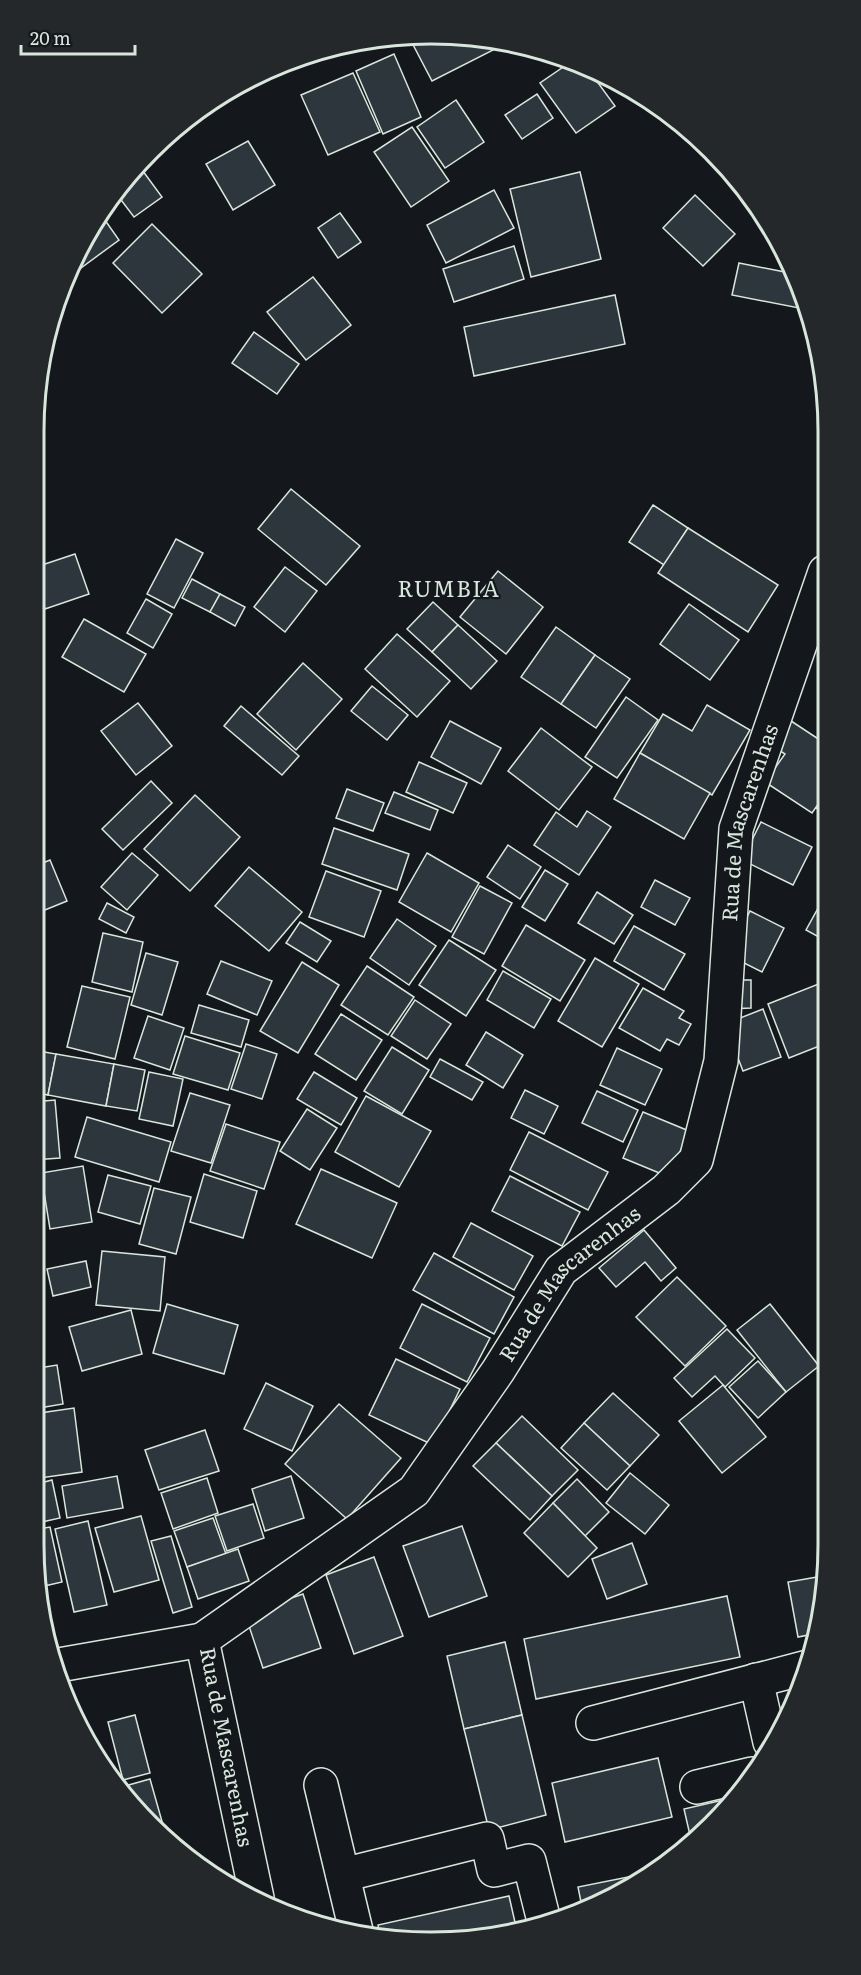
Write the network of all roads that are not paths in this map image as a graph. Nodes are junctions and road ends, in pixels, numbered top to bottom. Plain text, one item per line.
1 (818, 592) edge
2 (202, 1640) junction
3 (63, 1664) edge
4 (797, 1670) edge
5 (756, 1680) junction
6 (593, 1723) dead end
7 (768, 1734) edge
8 (740, 1777) edge
9 (321, 1785) dead end
10 (697, 1787) dead end
11 (343, 1875) junction
12 (254, 1889) edge
13 (542, 1915) edge
14 (354, 1924) edge

1 - 2 street, Rua de Mascarenhas
2 - 3 street
2 - 12 street, Rua de Mascarenhas
4 - 5 street
5 - 6 street
5 - 7 street
8 - 10 street
9 - 11 street
11 - 13 street
11 - 14 street

